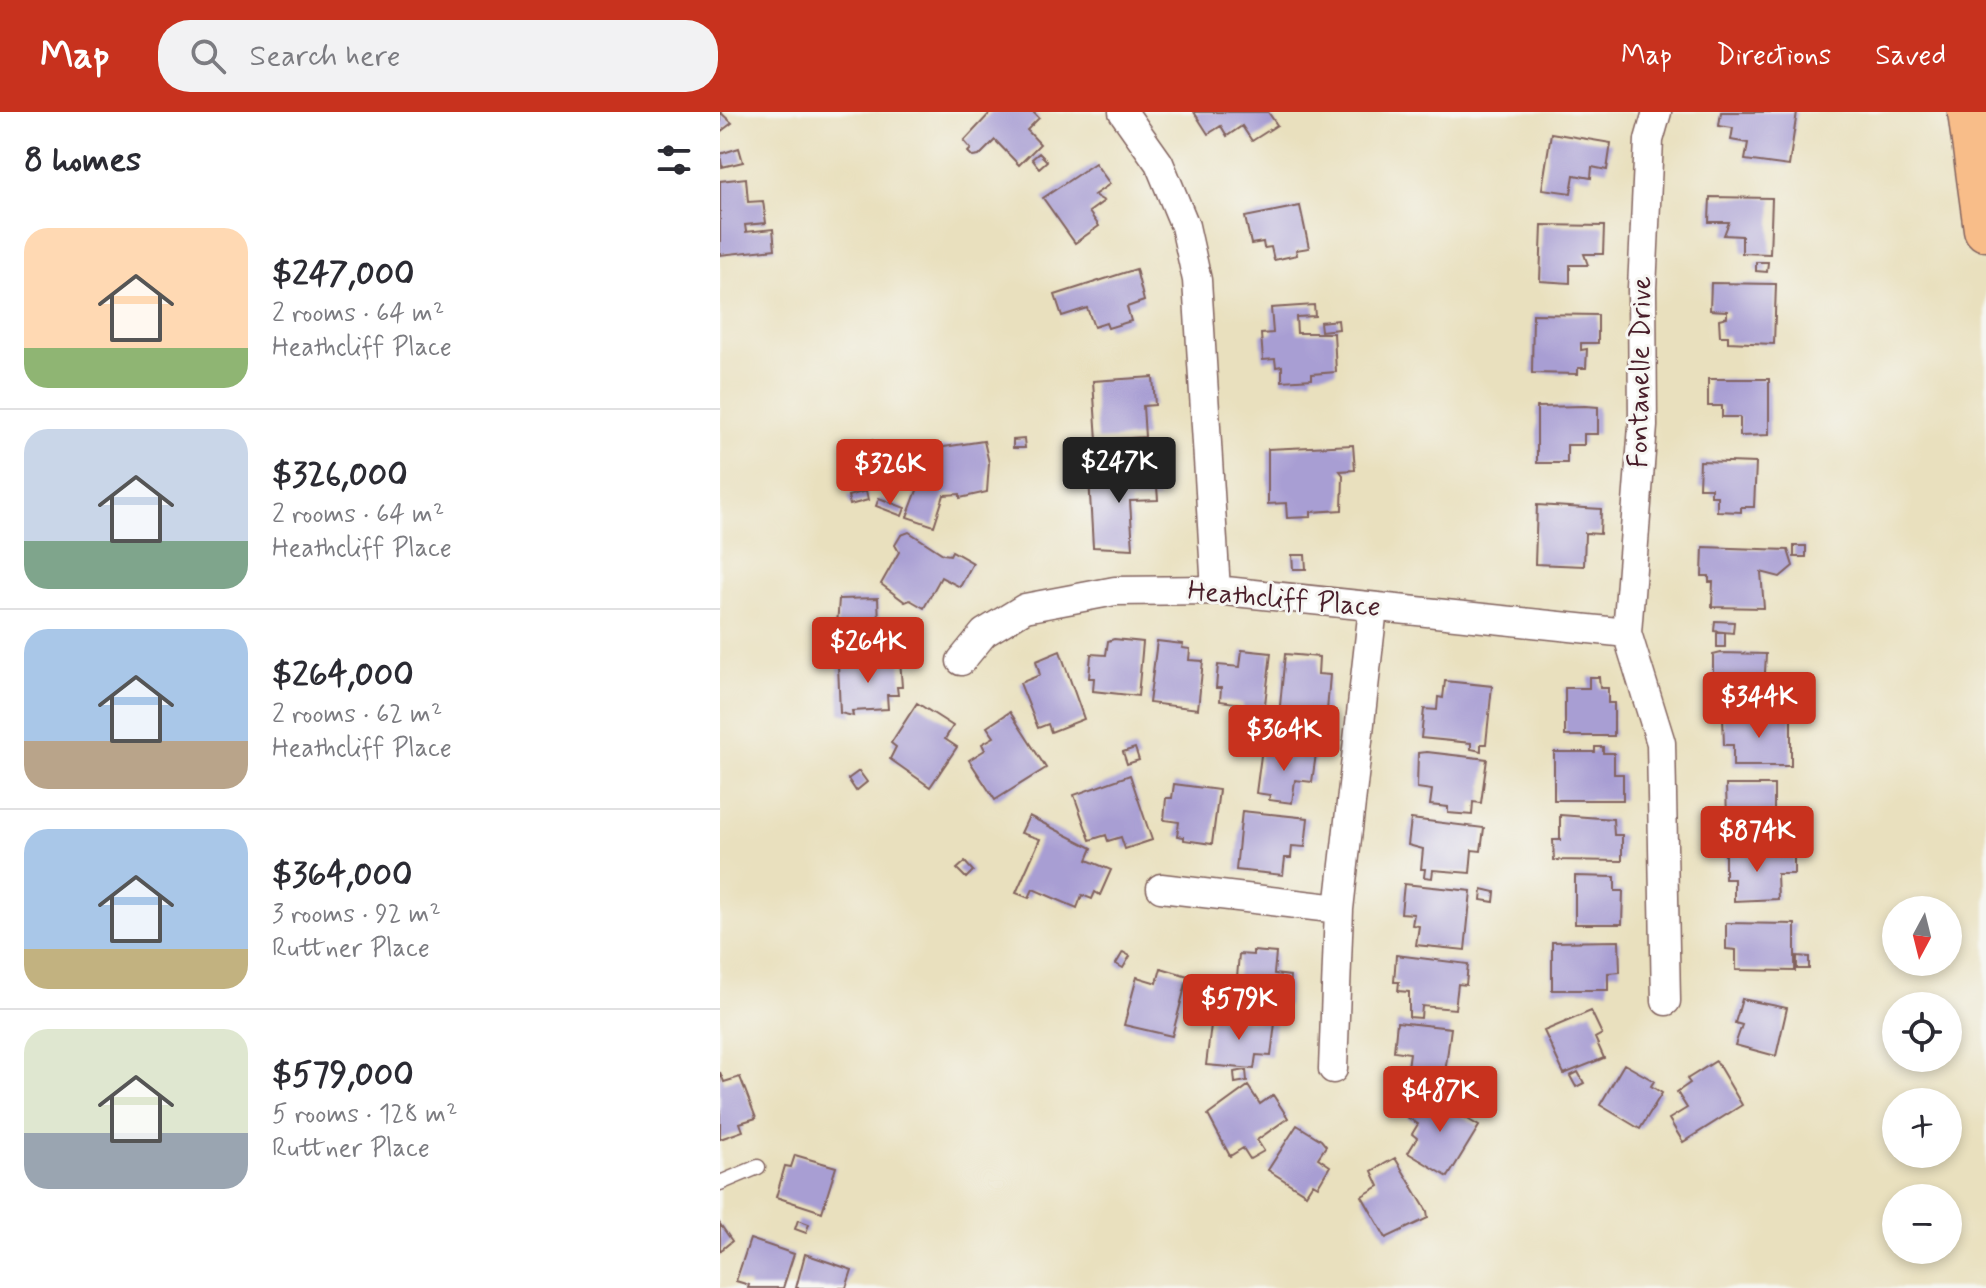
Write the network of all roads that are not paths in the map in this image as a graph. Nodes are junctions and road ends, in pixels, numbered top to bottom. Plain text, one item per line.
1 (1123, 112) edge
2 (1657, 112) edge
3 (1970, 112) edge
4 (1986, 229) edge
5 (1216, 590) junction
6 (1373, 608) junction
7 (1627, 633) junction
8 (961, 661) dead end
9 (1161, 888) dead end
10 (1339, 909) junction
11 (1666, 1001) dead end
12 (1333, 1069) dead end
13 (758, 1167) dead end
14 (720, 1183) edge

1 - 5 street
2 - 7 street, Fontanelle Drive
3 - 4 highway
5 - 6 street, Heathcliff Place
5 - 8 street, Heathcliff Place
6 - 7 street, Heathcliff Place
6 - 10 street
7 - 11 street
9 - 10 street
10 - 12 street
13 - 14 lane

